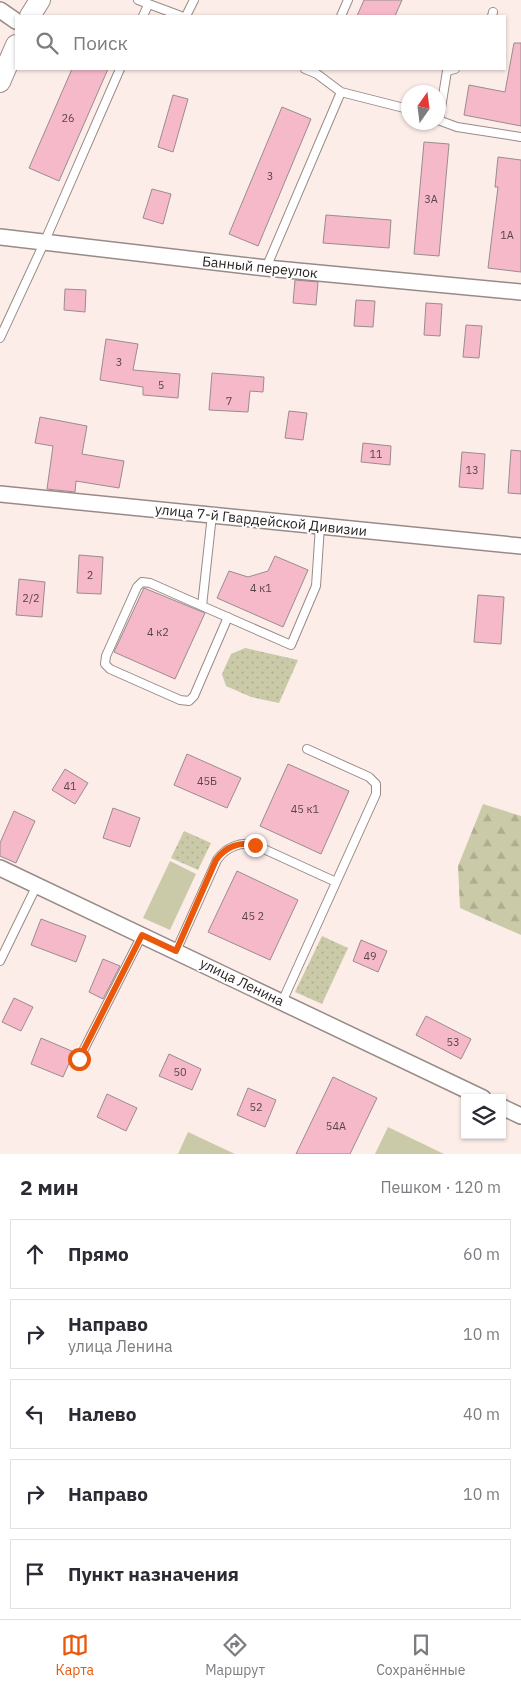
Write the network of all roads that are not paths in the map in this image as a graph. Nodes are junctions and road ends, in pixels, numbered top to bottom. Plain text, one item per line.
1 (40, 0) edge
2 (138, 0) edge
3 (194, 0) edge
4 (348, 0) edge
5 (148, 5) junction
6 (0, 10) edge
7 (31, 15) edge
8 (143, 15) edge
9 (178, 15) edge
10 (186, 15) edge
11 (342, 15) edge
12 (15, 21) edge
13 (15, 47) edge
14 (120, 70) edge
15 (450, 70) edge
16 (318, 71) edge
17 (0, 82) edge
18 (445, 85) edge
19 (341, 92) junction
20 (401, 107) edge
21 (446, 123) edge
22 (521, 137) edge
23 (0, 237) edge
24 (44, 243) junction
25 (266, 268) junction
26 (521, 292) edge
27 (0, 338) edge
28 (0, 494) edge
29 (212, 515) junction
30 (320, 526) junction
31 (521, 546) edge
32 (202, 606) junction
33 (228, 617) junction
34 (307, 749) dead end
35 (0, 868) edge
36 (336, 882) junction
37 (37, 885) junction
38 (142, 935) junction
39 (176, 951) junction
40 (0, 961) edge
41 (282, 1002) junction
42 (79, 1059) dead end
43 (475, 1094) edge
44 (506, 1109) edge
45 (521, 1116) edge

1 - 7 main road
2 - 5 lane
3 - 10 lane
4 - 11 lane
5 - 8 lane
5 - 9 lane
6 - 12 street
13 - 17 main road
14 - 24 lane
15 - 18 lane
16 - 19 lane
19 - 20 lane
19 - 25 lane
21 - 22 lane
23 - 24 street, Банный переулок
24 - 25 street, Банный переулок
24 - 27 lane
25 - 26 street, Банный переулок
28 - 29 street, улица 7-й Гвардейской Дивизии
29 - 30 street, улица 7-й Гвардейской Дивизии
29 - 32 lane
30 - 31 street, улица 7-й Гвардейской Дивизии
30 - 33 lane
32 - 33 lane
32 - 33 lane
34 - 36 lane
35 - 37 street, улица Ленина
36 - 39 lane
36 - 41 lane
37 - 38 street, улица Ленина
37 - 40 lane
38 - 39 street, улица Ленина
38 - 42 lane
39 - 41 street, улица Ленина
41 - 43 street, улица Ленина
44 - 45 street

